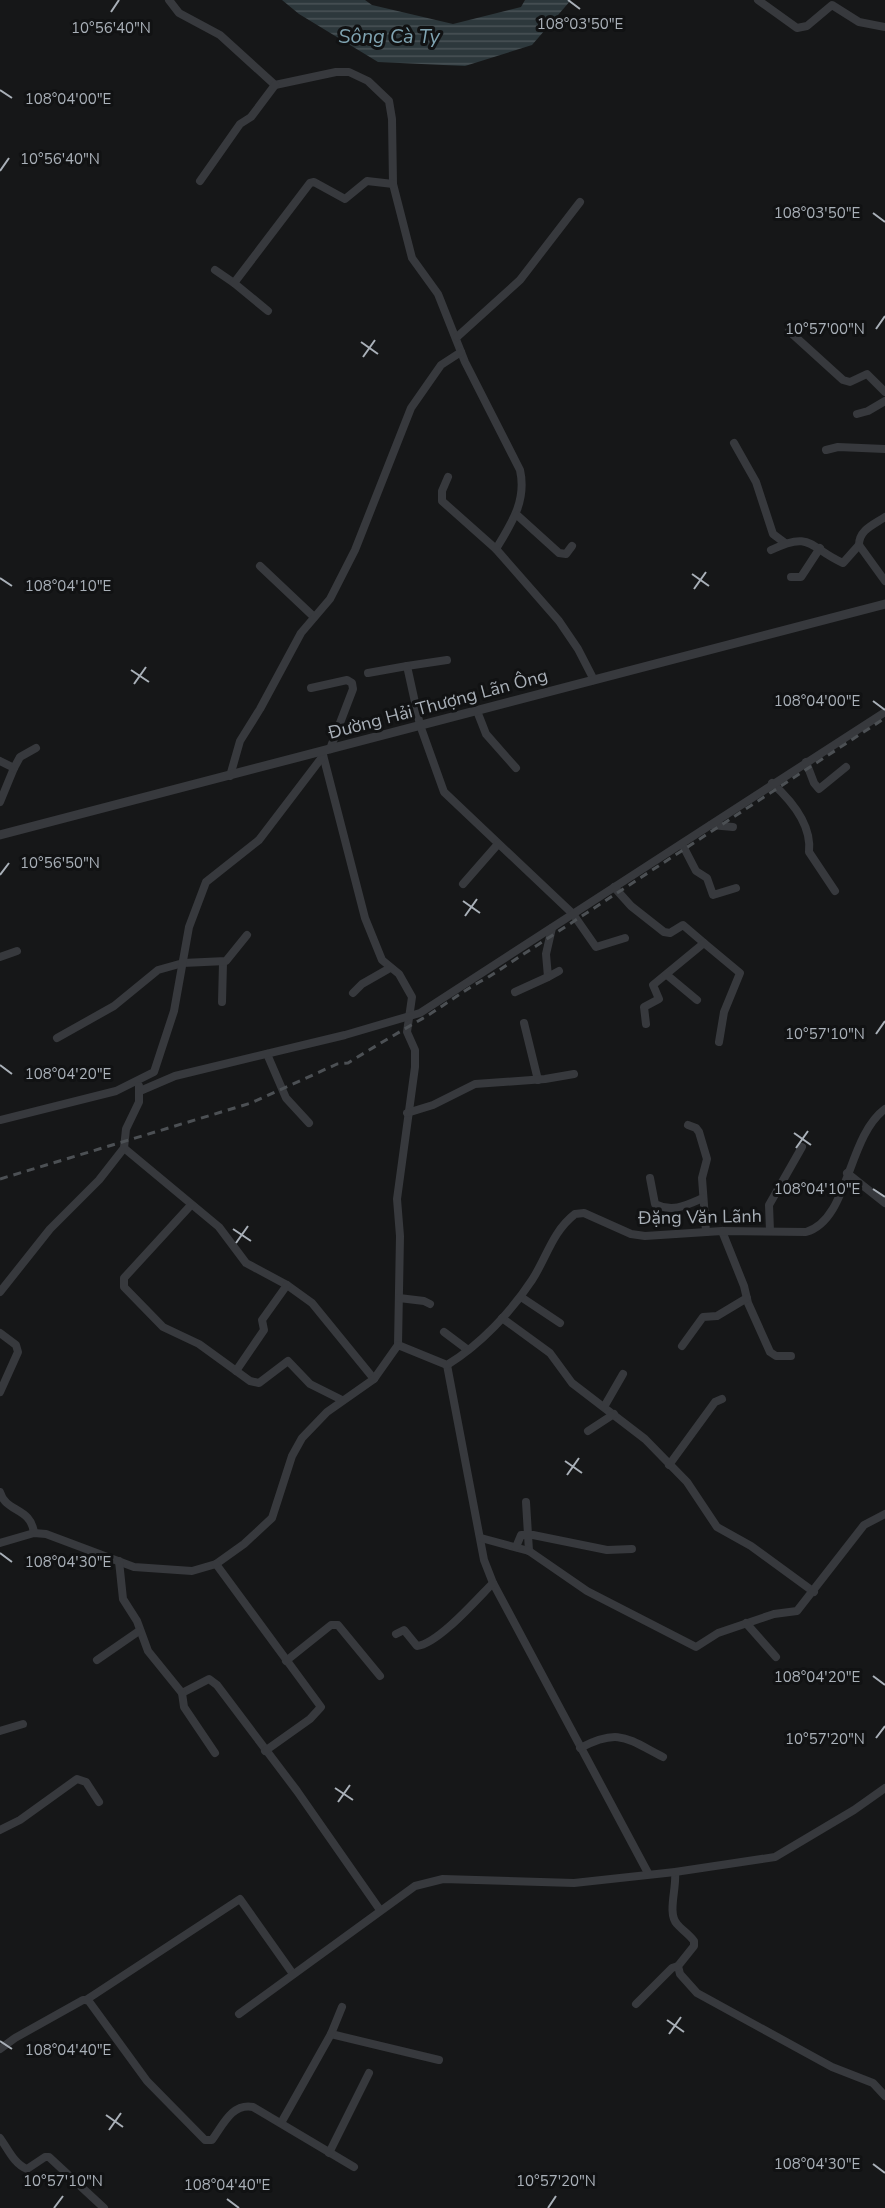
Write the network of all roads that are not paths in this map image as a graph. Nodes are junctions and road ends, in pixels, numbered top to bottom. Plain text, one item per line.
1 (170, 0) edge
2 (758, 0) edge
3 (885, 27) edge
4 (275, 86) junction
5 (200, 181) dead end
6 (393, 184) junction
7 (580, 202) dead end
8 (215, 270) dead end
9 (234, 283) junction
10 (268, 311) dead end
11 (789, 331) dead end
12 (457, 337) junction
13 (461, 352) junction
14 (885, 392) edge
15 (885, 401) edge
16 (856, 414) dead end
17 (734, 443) dead end
18 (885, 449) edge
19 (826, 450) dead end
20 (448, 477) dead end
21 (517, 515) junction
22 (885, 517) edge
23 (786, 543) junction
24 (859, 545) junction
25 (572, 546) dead end
26 (820, 548) junction
27 (495, 549) junction
28 (771, 550) dead end
29 (260, 566) dead end
30 (791, 577) dead end
31 (885, 581) edge
32 (885, 604) edge
33 (314, 617) junction
34 (447, 660) dead end
35 (407, 666) junction
36 (368, 673) dead end
37 (594, 680) junction
38 (311, 688) dead end
39 (477, 711) junction
40 (885, 712) edge
41 (885, 723) edge
42 (420, 725) junction
43 (36, 748) dead end
44 (325, 752) junction
45 (0, 761) edge
46 (806, 762) junction
47 (846, 767) dead end
48 (14, 768) junction
49 (516, 768) dead end
50 (230, 776) junction
51 (772, 783) junction
52 (0, 802) edge
53 (711, 825) junction
54 (733, 827) dead end
55 (0, 835) edge
56 (498, 844) junction
57 (682, 844) junction
58 (463, 884) dead end
59 (614, 887) junction
60 (736, 888) dead end
61 (835, 891) dead end
62 (573, 914) junction
63 (552, 928) junction
64 (247, 935) dead end
65 (625, 938) dead end
66 (704, 944) junction
67 (17, 951) dead end
68 (0, 957) edge
69 (183, 963) junction
70 (223, 963) junction
71 (390, 968) junction
72 (559, 971) dead end
73 (667, 975) junction
74 (548, 977) junction
75 (514, 992) dead end
76 (353, 993) dead end
77 (697, 1000) dead end
78 (222, 1002) dead end
79 (412, 1014) junction
80 (524, 1023) dead end
81 (646, 1024) dead end
82 (57, 1038) dead end
83 (719, 1042) dead end
84 (267, 1054) junction
85 (574, 1074) dead end
86 (538, 1080) junction
87 (137, 1082) junction
88 (140, 1091) junction
89 (884, 1111) edge
90 (407, 1113) junction
91 (0, 1120) edge
92 (309, 1123) dead end
93 (688, 1125) dead end
94 (802, 1147) dead end
95 (124, 1148) junction
96 (847, 1173) junction
97 (650, 1178) dead end
98 (704, 1198) junction
99 (885, 1203) edge
100 (191, 1205) junction
101 (722, 1231) junction
102 (770, 1231) junction
103 (706, 1232) junction
104 (287, 1285) junction
105 (0, 1292) edge
106 (520, 1297) junction
107 (399, 1298) junction
108 (747, 1298) junction
109 (430, 1304) dead end
110 (502, 1318) junction
111 (560, 1323) dead end
112 (444, 1332) dead end
113 (0, 1333) edge
114 (398, 1344) junction
115 (682, 1346) dead end
116 (468, 1350) junction
117 (791, 1356) dead end
118 (447, 1365) junction
119 (236, 1371) junction
120 (623, 1374) dead end
121 (374, 1379) junction
122 (1, 1387) edge
123 (722, 1399) dead end
124 (342, 1400) junction
125 (604, 1407) junction
126 (614, 1414) junction
127 (588, 1431) dead end
128 (669, 1465) junction
129 (0, 1492) edge
130 (526, 1502) dead end
131 (885, 1514) edge
132 (34, 1533) junction
133 (526, 1535) junction
134 (481, 1539) junction
135 (0, 1543) edge
136 (516, 1547) junction
137 (632, 1549) dead end
138 (529, 1551) junction
139 (119, 1561) junction
140 (216, 1564) junction
141 (493, 1583) junction
142 (814, 1592) junction
143 (746, 1623) junction
144 (140, 1631) junction
145 (396, 1634) dead end
146 (776, 1657) dead end
147 (97, 1660) dead end
148 (286, 1660) junction
149 (380, 1676) dead end
150 (182, 1693) junction
151 (22, 1724) dead end
152 (0, 1731) edge
153 (580, 1748) junction
154 (265, 1751) junction
155 (215, 1753) dead end
156 (663, 1757) dead end
157 (885, 1788) edge
158 (99, 1802) dead end
159 (0, 1830) edge
160 (675, 1872) junction
161 (648, 1873) junction
162 (380, 1910) junction
163 (678, 1966) junction
164 (293, 1974) junction
165 (86, 2000) junction
166 (636, 2004) dead end
167 (342, 2007) dead end
168 (239, 2014) dead end
169 (331, 2034) junction
170 (0, 2049) edge
171 (439, 2060) dead end
172 (369, 2073) dead end
173 (885, 2096) edge
174 (281, 2123) junction
175 (0, 2138) edge
176 (329, 2153) junction
177 (354, 2167) dead end
178 (104, 2208) edge

1 - 4 street
2 - 3 street
4 - 5 street
4 - 6 street
6 - 9 street
6 - 12 street
7 - 12 street
8 - 9 street
9 - 10 street
11 - 14 street
12 - 13 street
13 - 21 street
13 - 33 street
15 - 16 street
17 - 23 street
18 - 19 street
20 - 27 street
21 - 25 street
21 - 27 street
22 - 24 street
23 - 26 street
23 - 28 street
24 - 26 street
24 - 31 street
26 - 30 street
27 - 37 street
29 - 33 street
32 - 37 street, Đường Hải Thượng Lãn Ông
33 - 50 street
34 - 35 street
35 - 36 street
35 - 42 street
37 - 39 street, Đường Hải Thượng Lãn Ông
38 - 44 street
39 - 42 street, Đường Hải Thượng Lãn Ông
39 - 49 street
40 - 41 street
40 - 46 street
42 - 44 street, Đường Hải Thượng Lãn Ông
42 - 56 street
43 - 48 street
44 - 50 street, Đường Hải Thượng Lãn Ông
44 - 69 street
44 - 71 street
45 - 48 street
46 - 47 street
46 - 51 street
48 - 52 street
50 - 55 street, Đường Hải Thượng Lãn Ông
51 - 53 street
51 - 61 street
53 - 54 street
53 - 57 street
56 - 58 street
56 - 62 street
57 - 59 street
57 - 60 street
59 - 62 street
59 - 66 street
62 - 63 street
62 - 65 street
63 - 74 street
63 - 79 street
64 - 70 street
66 - 73 street
66 - 83 street
67 - 68 street
69 - 70 street
69 - 82 street
69 - 87 street
70 - 78 street
71 - 76 street
71 - 79 street
72 - 74 street
73 - 77 street
73 - 81 street
74 - 75 street
79 - 84 street
79 - 90 street
80 - 86 street
84 - 88 street
84 - 92 street
85 - 86 street
86 - 90 street
87 - 88 street
87 - 91 street
88 - 95 street
89 - 96 street, Đặng Văn Lãnh
90 - 107 street
93 - 98 street
94 - 102 street
95 - 100 street
95 - 105 street
96 - 99 street
96 - 102 street, Đặng Văn Lãnh
97 - 98 street
98 - 103 street
100 - 104 street
100 - 119 street
101 - 102 street, Đặng Văn Lãnh
101 - 103 street, Đặng Văn Lãnh
101 - 108 street
103 - 106 street, Đặng Văn Lãnh
104 - 119 street
104 - 121 street
106 - 110 street, Đặng Văn Lãnh
106 - 111 street
107 - 109 street
107 - 114 street
108 - 115 street
108 - 117 street
110 - 116 street, Đặng Văn Lãnh
110 - 125 street
112 - 116 street
113 - 122 street
114 - 118 street
114 - 121 street
116 - 118 street, Đặng Văn Lãnh
118 - 134 street
119 - 124 street
120 - 125 street
121 - 124 street
123 - 128 street
124 - 140 street
125 - 126 street
126 - 127 street
126 - 128 street
128 - 142 street
129 - 132 street
130 - 133 street
131 - 142 street
132 - 135 street
132 - 139 street
133 - 136 street
133 - 137 street
133 - 138 street
134 - 136 street
134 - 141 street
136 - 138 street
138 - 143 street
139 - 140 street
139 - 144 street
140 - 148 street
141 - 145 street
141 - 153 street
142 - 143 street
143 - 146 street
144 - 147 street
144 - 150 street
148 - 149 street
148 - 154 street
150 - 154 street
150 - 155 street
151 - 152 street
153 - 156 street
153 - 161 street
154 - 162 street
157 - 160 street
158 - 159 street
160 - 161 street
160 - 163 street
161 - 162 street
162 - 164 street
163 - 166 street
163 - 173 street
164 - 165 street
164 - 168 street
165 - 170 street
165 - 174 street
167 - 169 street
169 - 171 street
169 - 174 street
172 - 176 street
174 - 176 street
175 - 178 street
176 - 177 street

